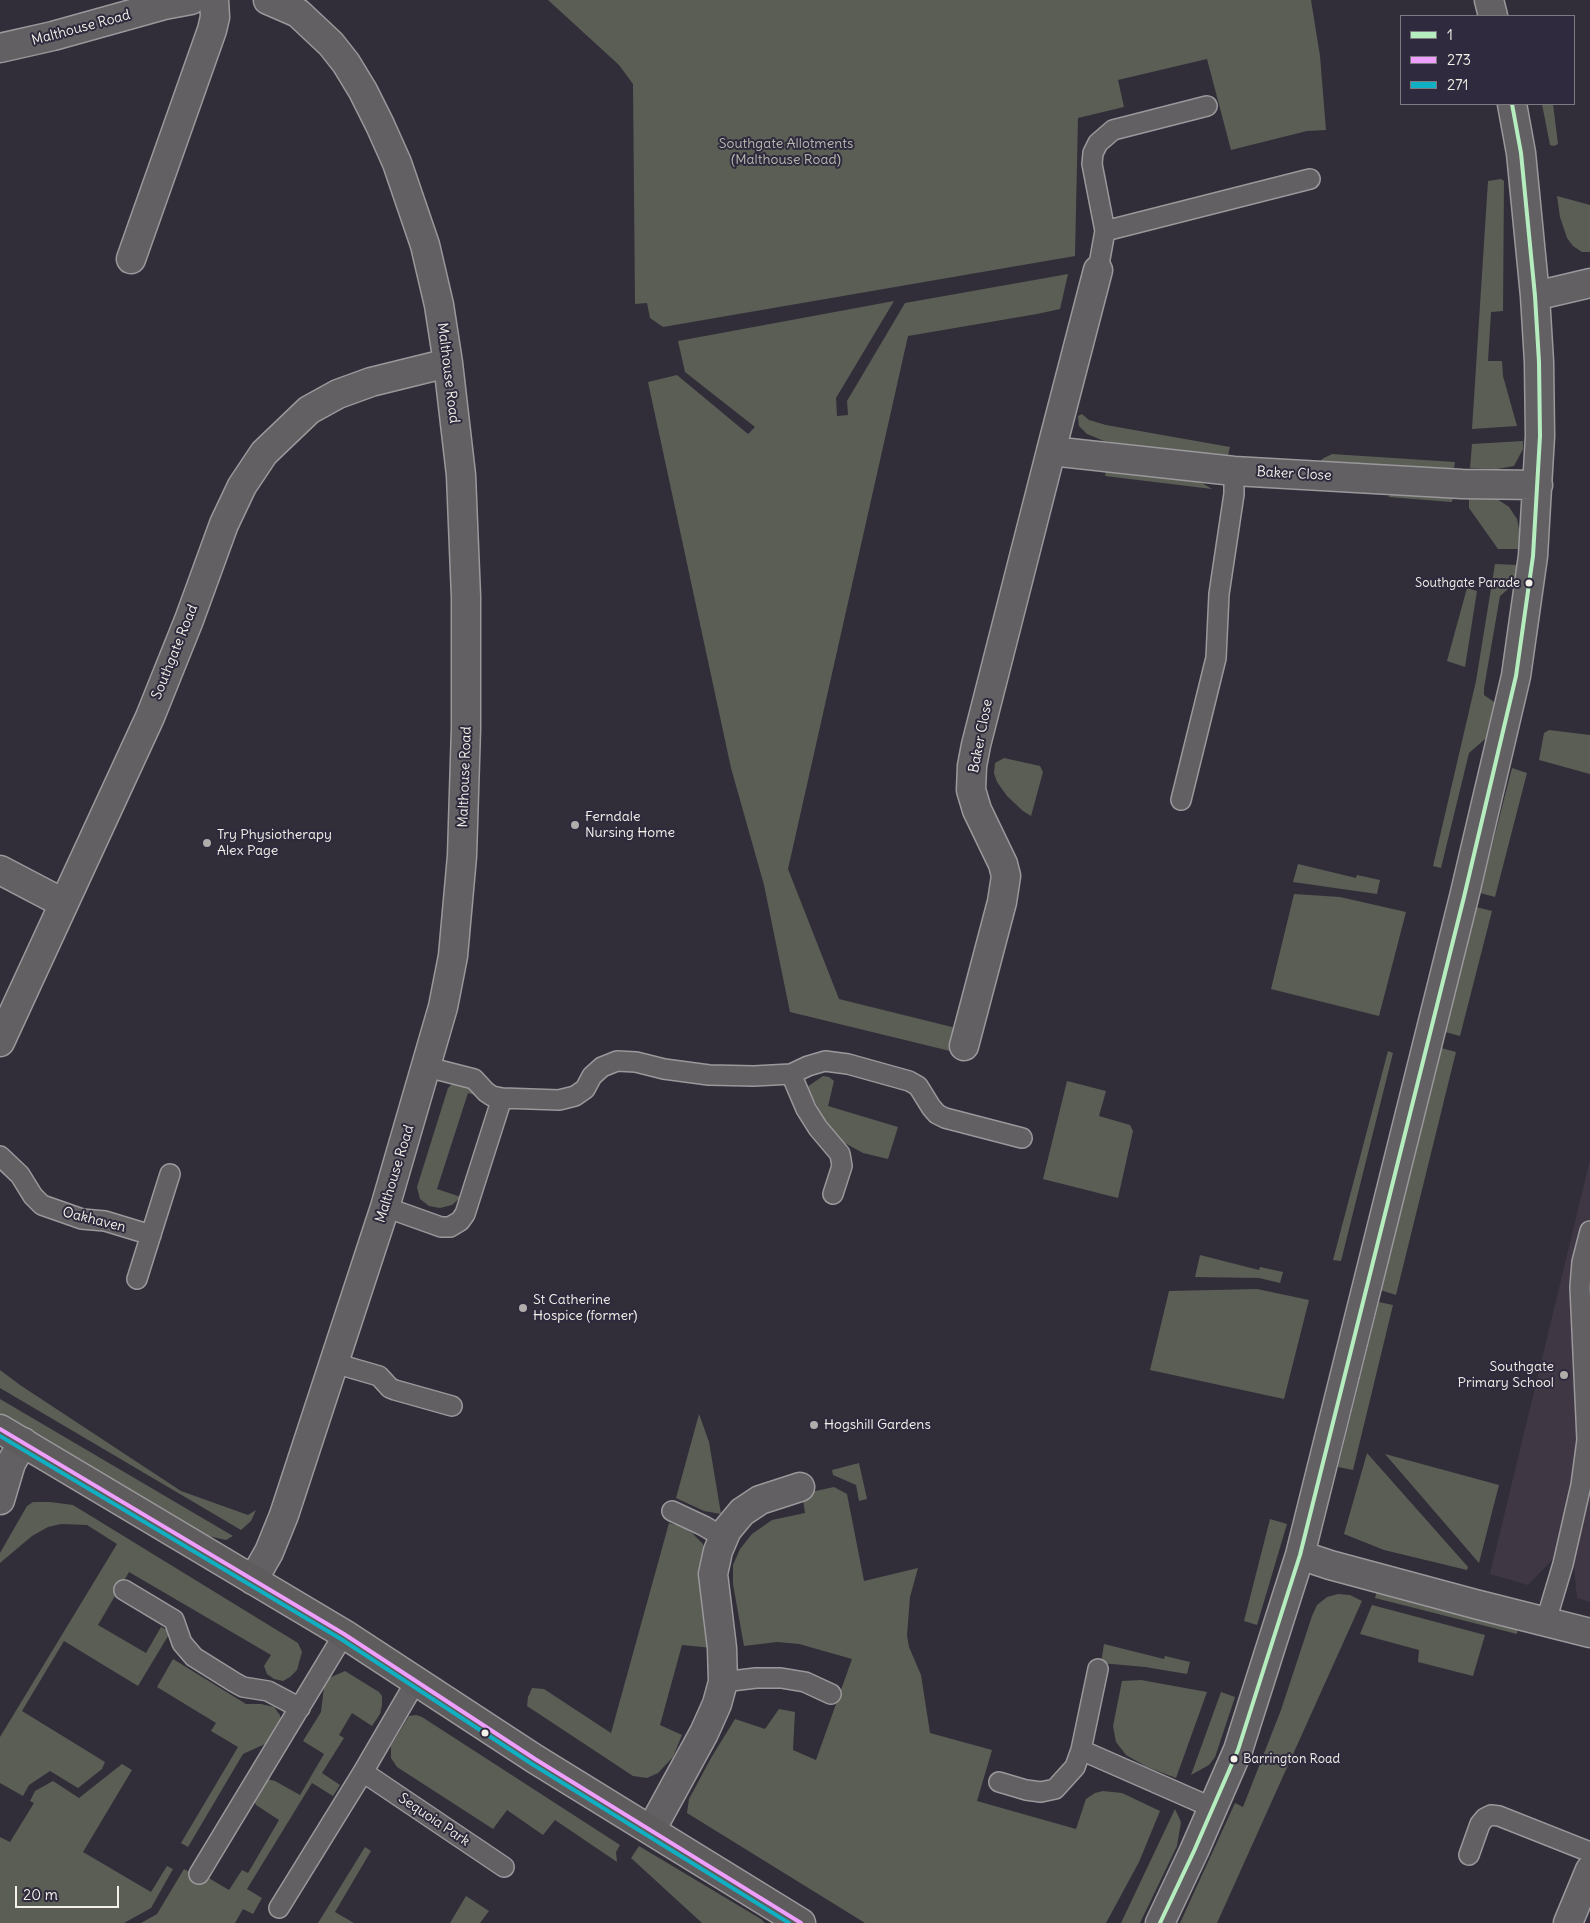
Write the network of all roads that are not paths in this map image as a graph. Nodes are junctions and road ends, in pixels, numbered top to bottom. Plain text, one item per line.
1 (191, 0) edge
2 (214, 0) edge
3 (268, 0) edge
4 (1489, 0) edge
5 (1493, 15) edge
6 (0, 48) edge
7 (1512, 105) edge
8 (1207, 106) dead end
9 (1310, 178) dead end
10 (1105, 231) junction
11 (131, 259) dead end
12 (1098, 270) joint
13 (1590, 283) edge
14 (1535, 296) junction
15 (448, 363) junction
16 (1051, 451) junction
17 (1234, 471) junction
18 (1538, 485) junction
19 (1181, 800) dead end
20 (0, 870) edge
21 (63, 903) junction
22 (0, 1042) edge
23 (964, 1046) dead end
24 (427, 1067) junction
25 (792, 1074) junction
26 (502, 1098) junction
27 (1022, 1138) dead end
28 (0, 1156) edge
29 (170, 1174) dead end
30 (834, 1194) dead end
31 (385, 1207) junction
32 (1590, 1232) edge
33 (151, 1235) junction
34 (138, 1279) dead end
35 (334, 1363) junction
36 (452, 1406) dead end
37 (12, 1436) edge
38 (800, 1487) dead end
39 (0, 1500) edge
40 (672, 1511) dead end
41 (724, 1538) junction
42 (1300, 1555) junction
43 (253, 1580) junction
44 (124, 1590) dead end
45 (1546, 1621) junction
46 (1590, 1633) edge
47 (344, 1634) junction
48 (1098, 1669) dead end
49 (416, 1681) junction
50 (723, 1682) junction
51 (831, 1694) dead end
52 (300, 1708) junction
53 (1081, 1750) junction
54 (363, 1772) junction
55 (999, 1782) dead end
56 (1213, 1808) junction
57 (651, 1830) junction
58 (1590, 1852) edge
59 (1469, 1855) dead end
60 (504, 1868) dead end
61 (1590, 1870) edge
62 (199, 1874) dead end
63 (279, 1908) dead end
64 (800, 1923) edge
65 (1160, 1923) edge
66 (1568, 1923) edge

1 - 6 street, Malthouse Road
2 - 11 street
3 - 15 street, Malthouse Road
4 - 5 street
7 - 14 street
8 - 10 lane
9 - 10 lane
10 - 12 lane
12 - 16 street, Baker Close
13 - 14 street
14 - 18 street
15 - 21 street, Southgate Road
15 - 24 street, Malthouse Road
16 - 17 street, Baker Close
16 - 23 street, Baker Close
17 - 18 street, Baker Close
17 - 19 lane
18 - 42 street
20 - 21 street
21 - 22 street, Southgate Road
24 - 26 lane
24 - 31 street, Malthouse Road
25 - 26 lane
25 - 27 lane
25 - 30 lane
26 - 31 lane
28 - 33 lane, Oakhaven
29 - 33 lane
31 - 35 street, Malthouse Road
32 - 45 lane
33 - 34 lane
35 - 36 lane
35 - 43 street, Malthouse Road
37 - 39 street
37 - 43 main road
38 - 41 street
40 - 41 lane
41 - 50 street
42 - 45 street
42 - 56 street
43 - 47 main road
44 - 52 lane
45 - 46 street
47 - 49 main road
47 - 52 lane
48 - 53 lane
49 - 54 lane
49 - 57 main road
50 - 51 lane
50 - 57 street
52 - 62 lane
53 - 55 lane
53 - 56 lane
54 - 60 lane, Sequoia Park
54 - 63 lane
56 - 65 street
57 - 64 main road
58 - 59 lane
61 - 66 street

